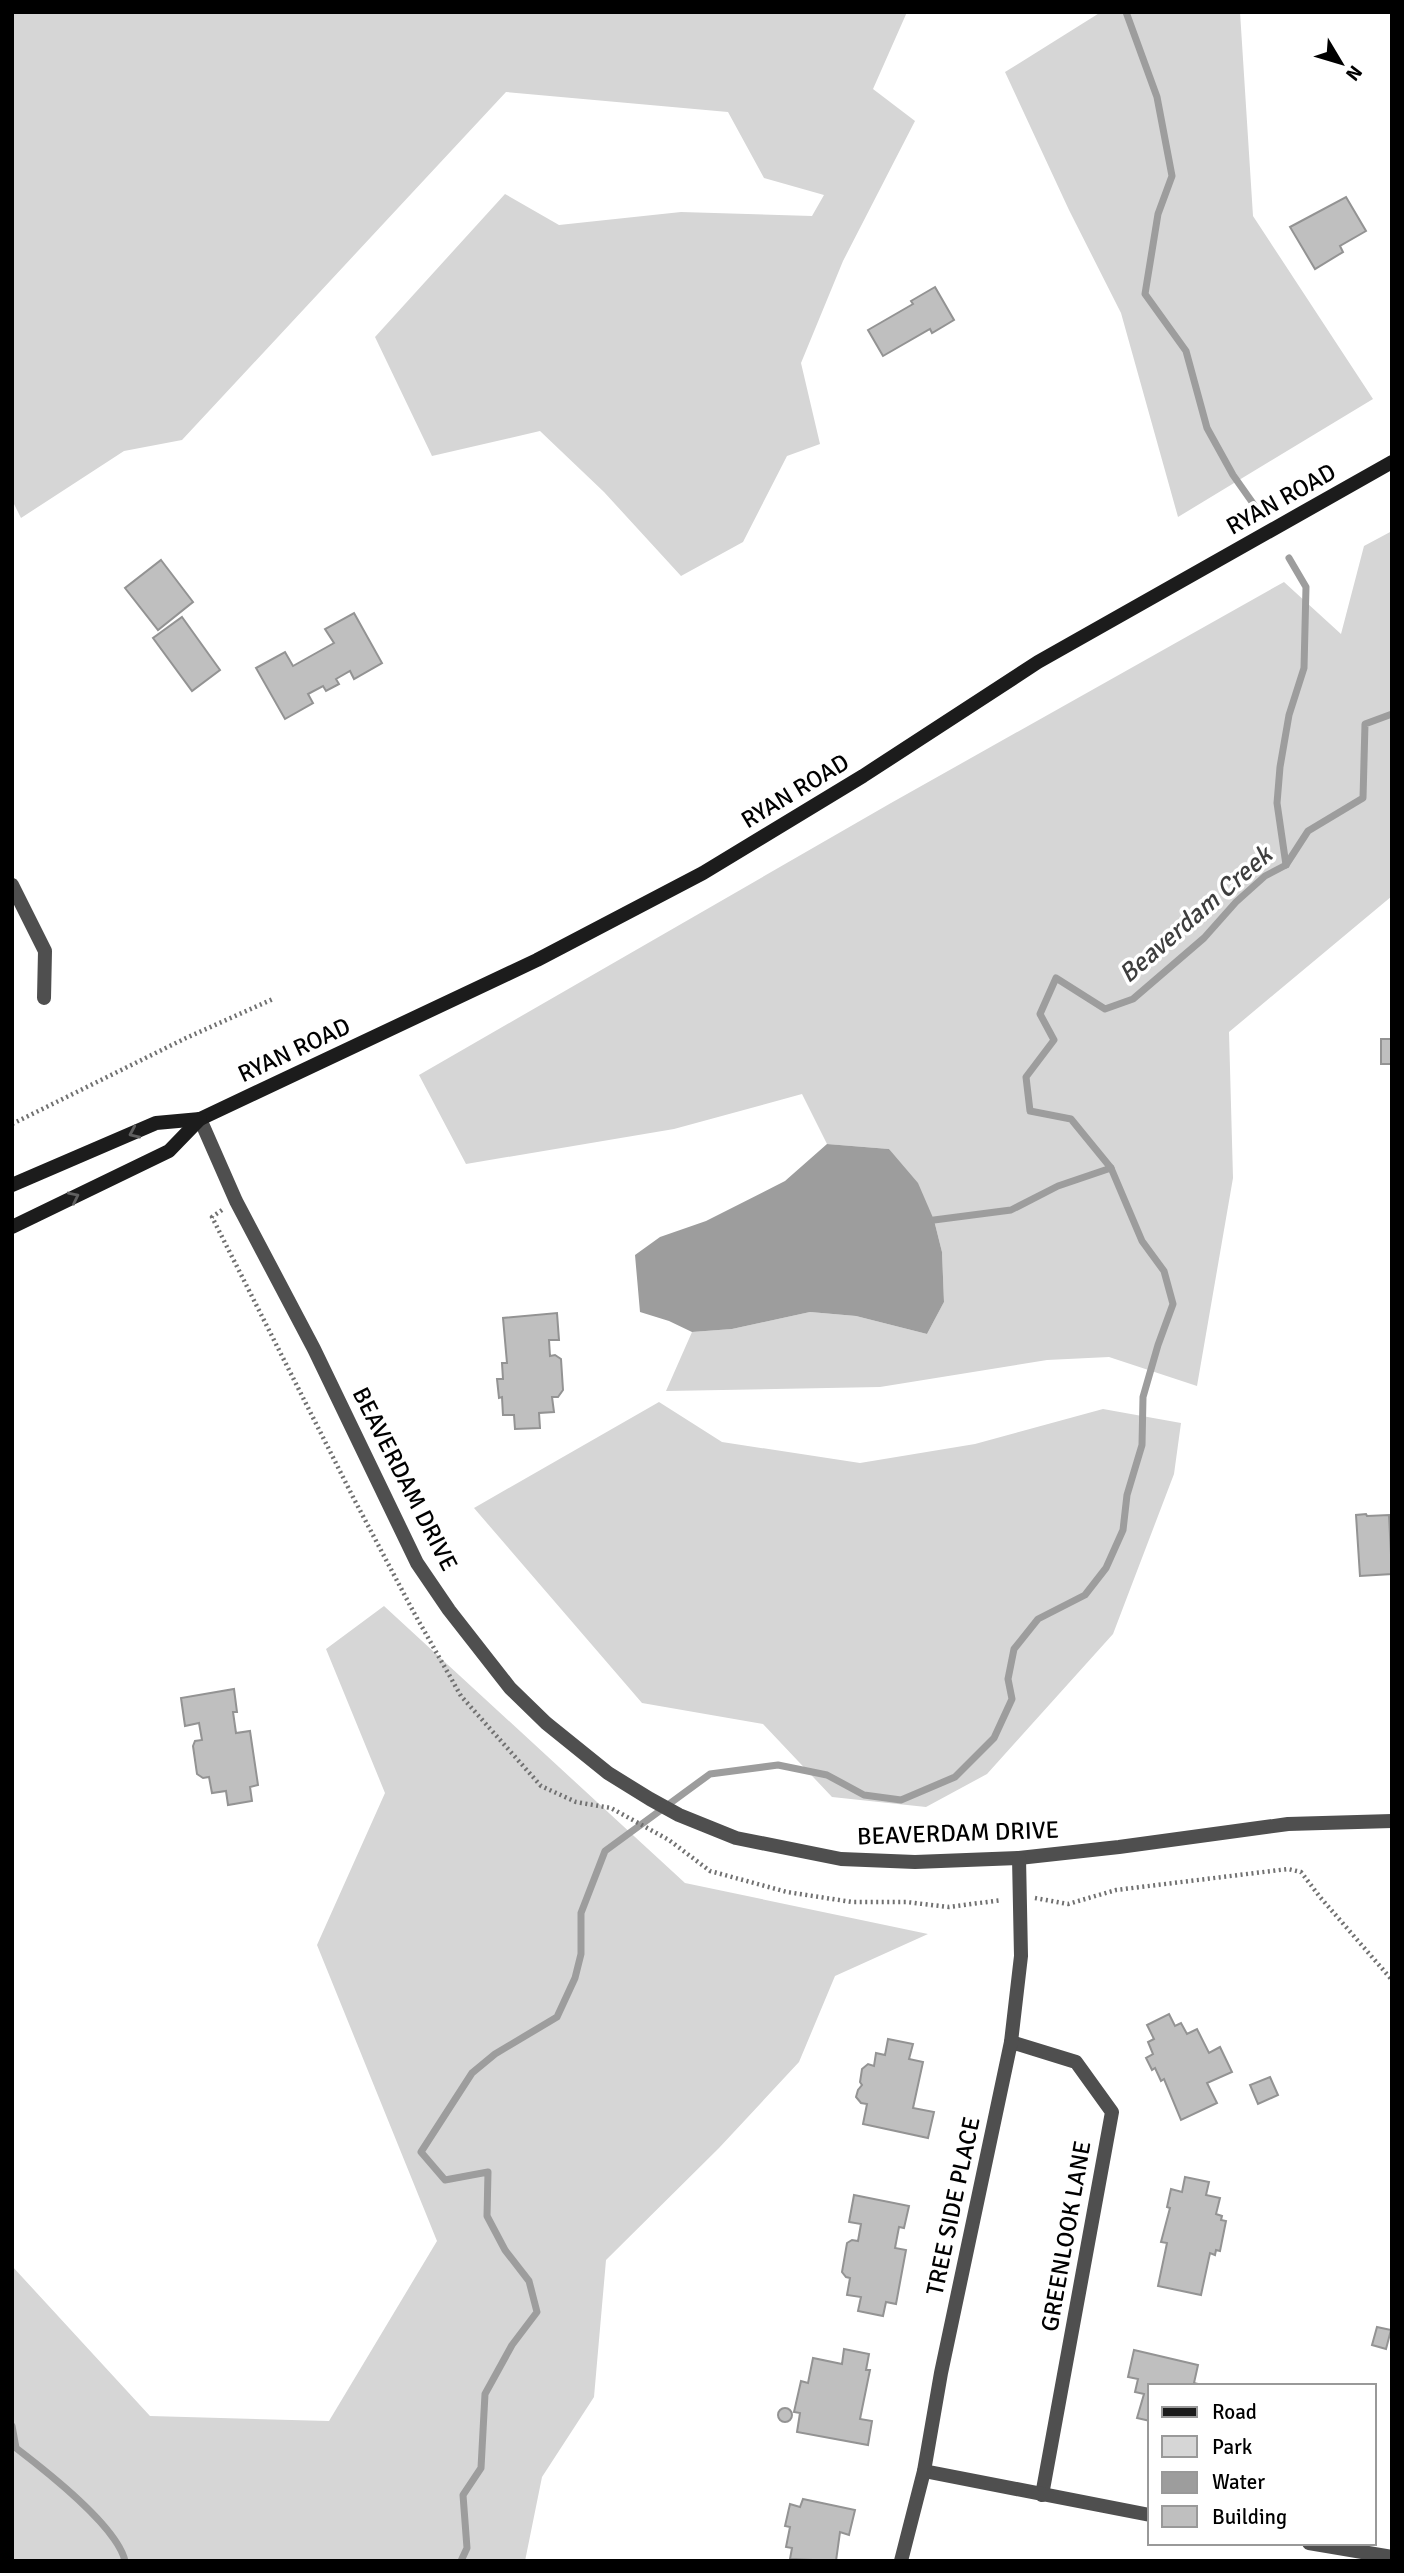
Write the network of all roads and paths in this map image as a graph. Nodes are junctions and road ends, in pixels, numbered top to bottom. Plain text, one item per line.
1 (1392, 462) edge
2 (12, 886) edge
3 (44, 998) dead end
4 (273, 999) dead end
5 (200, 1119) junction
6 (12, 1124) edge
7 (12, 1185) edge
8 (12, 1227) edge
9 (626, 1816) dead end
10 (1392, 1821) edge
11 (655, 1832) dead end
12 (1019, 1858) junction
13 (1011, 2042) junction
14 (924, 2471) junction
15 (1042, 2495) junction
16 (1148, 2515) edge
17 (1320, 2545) edge
18 (1392, 2557) edge
19 (901, 2561) edge

1 - 5 main road, RYAN ROAD
2 - 3 street
4 - 6 path
5 -> 7 main road, RYAN ROAD
8 -> 5 main road, RYAN ROAD
5 - 12 street, BEAVERDAM DRIVE
9 - 11 path
10 - 12 street, BEAVERDAM DRIVE
12 - 13 street, TREE SIDE PLACE
13 - 14 street, TREE SIDE PLACE
13 - 15 street, GREENLOOK LANE
14 - 15 street
14 - 19 street, TREE SIDE PLACE
15 - 16 street
17 - 18 street

